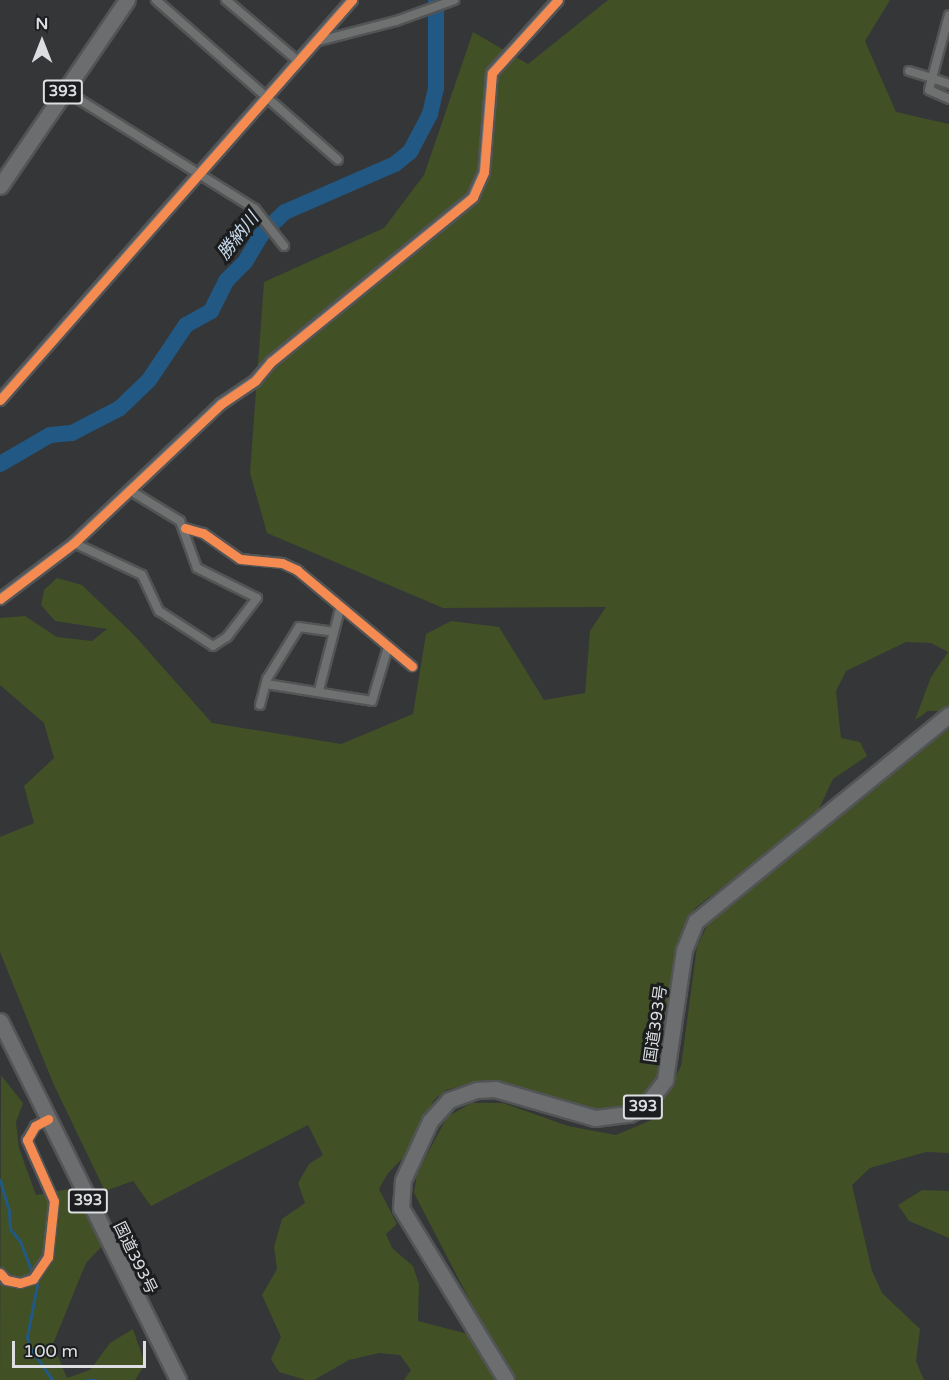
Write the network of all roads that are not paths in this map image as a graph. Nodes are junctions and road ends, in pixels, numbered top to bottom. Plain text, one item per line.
1 (127, 0) edge
2 (156, 0) edge
3 (226, 0) edge
4 (352, 0) edge
5 (454, 0) edge
6 (558, 0) edge
7 (949, 15) edge
8 (315, 42) junction
9 (297, 61) junction
10 (909, 71) dead end
11 (932, 78) junction
12 (949, 84) edge
13 (64, 90) junction
14 (269, 98) junction
15 (949, 99) edge
16 (338, 160) dead end
17 (202, 175) junction
18 (0, 186) edge
19 (284, 246) dead end
20 (0, 400) edge
21 (131, 491) junction
22 (185, 528) junction
23 (74, 543) junction
24 (0, 599) edge
25 (340, 609) junction
26 (333, 632) junction
27 (388, 647) junction
28 (411, 666) dead end
29 (266, 684) junction
30 (319, 690) junction
31 (260, 705) dead end
32 (949, 715) edge
33 (0, 1021) edge
34 (48, 1119) junction
35 (0, 1273) edge
36 (178, 1380) edge
37 (506, 1380) edge

1 - 13 highway, 393
2 - 14 street
3 - 9 street
4 - 8 street
5 - 8 street
6 - 21 street
7 - 11 street
8 - 9 street
9 - 14 street
10 - 11 street
11 - 12 street
11 - 15 street
13 - 17 street
13 - 18 highway, 393
14 - 16 street
14 - 17 street
17 - 19 street
17 - 20 street
21 - 22 street
21 - 23 street
22 - 23 street
22 - 25 street
23 - 24 street
25 - 26 street
25 - 27 street
26 - 29 street
26 - 30 street
27 - 28 street
27 - 30 street
29 - 30 street
29 - 31 street
32 - 37 highway, 国道393号 / 393
33 - 34 highway, 国道393号 / 393
34 - 35 street
34 - 36 highway, 国道393号 / 393

